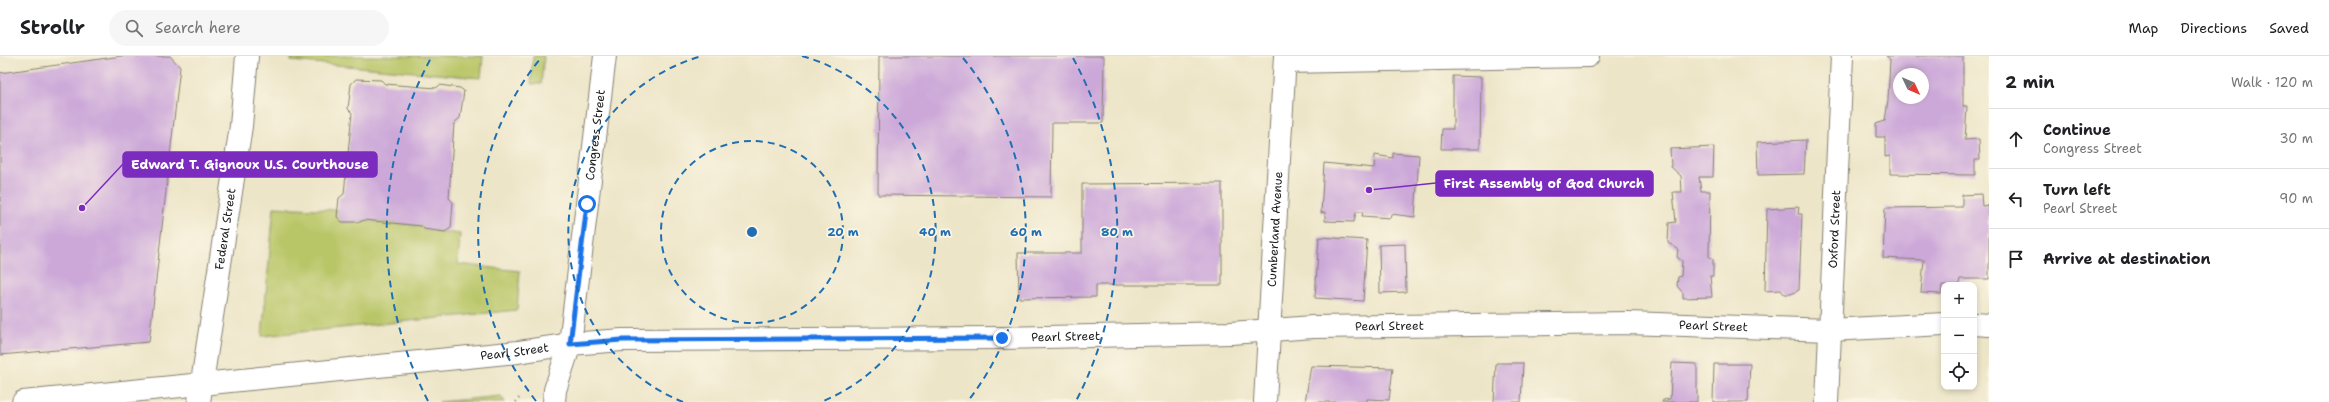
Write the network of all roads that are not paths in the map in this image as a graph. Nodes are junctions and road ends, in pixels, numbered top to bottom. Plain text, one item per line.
1 (247, 56) edge
2 (605, 56) edge
3 (1588, 56) edge
4 (1842, 56) edge
5 (1285, 59) edge
6 (1941, 324) edge
7 (1977, 324) edge
8 (1989, 325) edge
9 (1270, 329) junction
10 (1830, 330) junction
11 (570, 344) junction
12 (200, 393) edge
13 (23, 402) edge
14 (554, 402) edge
15 (1265, 402) edge
16 (1828, 402) edge

1 - 12 street, Federal Street
2 - 11 street, Congress Street
3 - 5 street
4 - 10 street, Oxford Street
5 - 9 street, Cumberland Avenue
6 - 10 street, Pearl Street
7 - 8 street
9 - 10 street, Pearl Street
9 - 11 street, Pearl Street
9 - 15 street, Cumberland Avenue
10 - 16 street, Oxford Street
11 - 12 street, Pearl Street
11 - 14 street, Congress Street
12 - 13 street, Pearl Street

